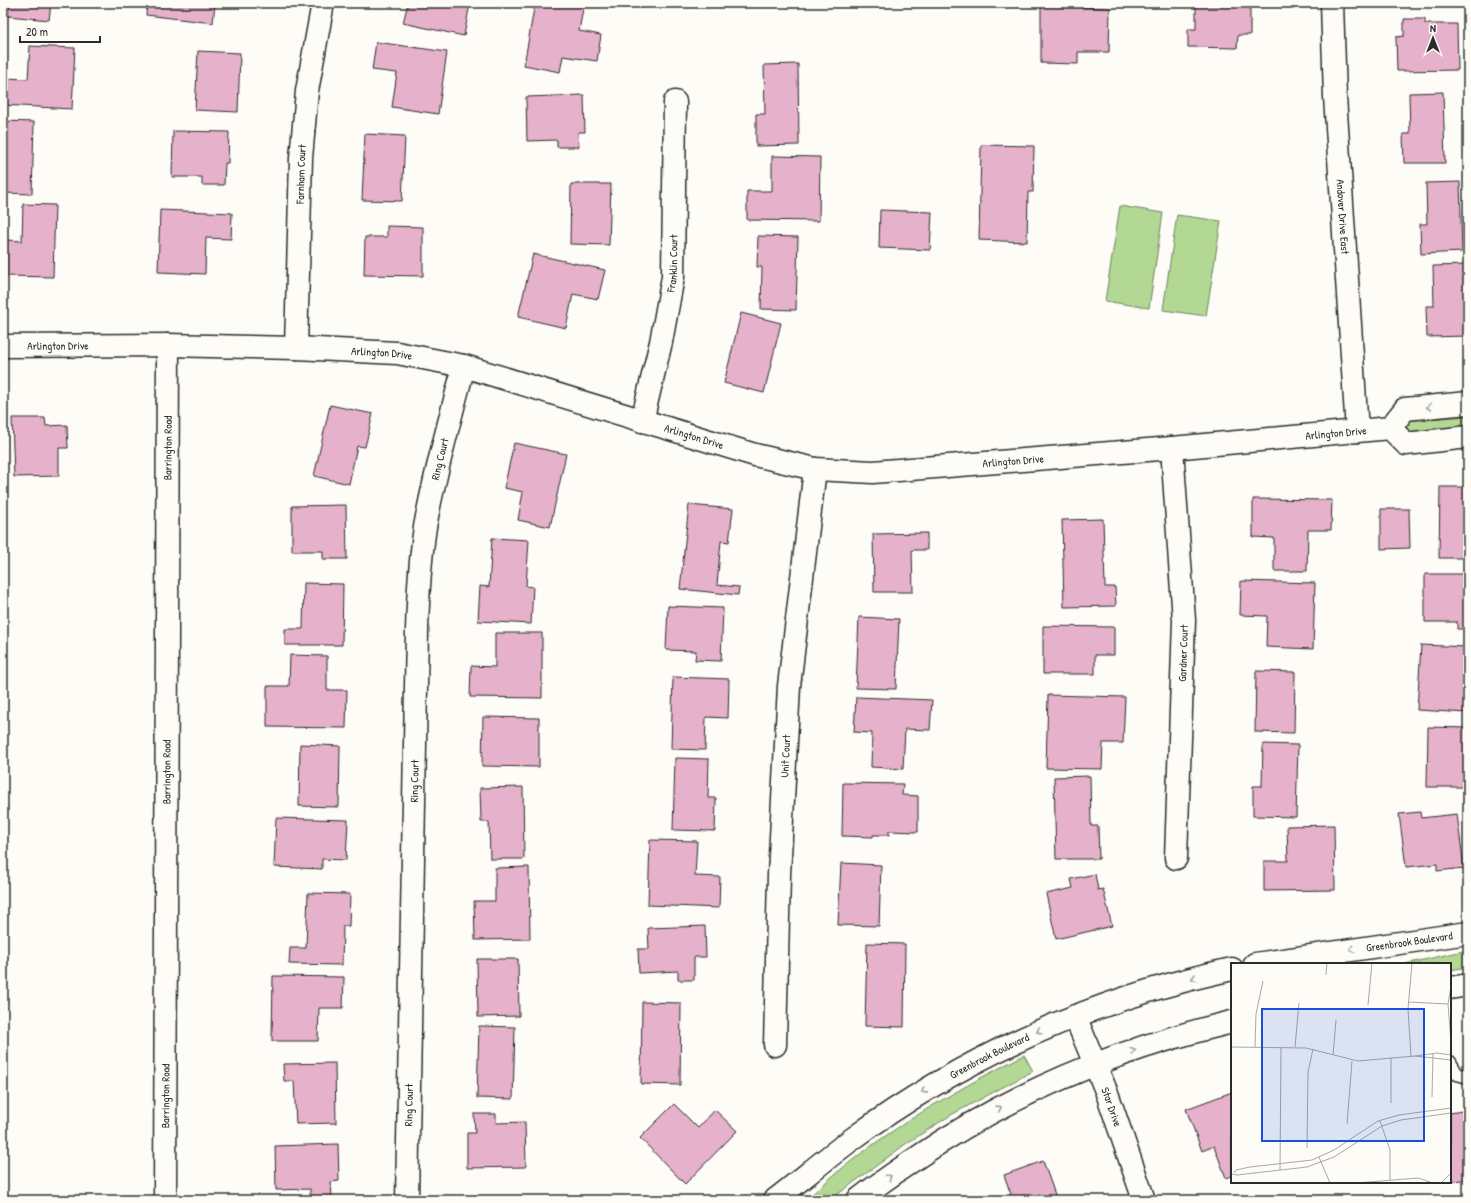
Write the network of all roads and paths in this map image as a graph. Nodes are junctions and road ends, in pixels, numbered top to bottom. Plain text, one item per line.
1 (322, 3) edge
2 (1332, 3) edge
3 (675, 102) dead end
4 (168, 345) junction
5 (3, 346) edge
6 (296, 348) junction
7 (464, 366) junction
8 (1468, 403) edge
9 (642, 421) junction
10 (1390, 428) junction
11 (1358, 430) junction
12 (1468, 437) edge
13 (1172, 448) junction
14 (815, 469) junction
15 (1176, 858) dead end
16 (1468, 933) edge
17 (1262, 963) edge
18 (1231, 969) edge
19 (1468, 986) edge
20 (1451, 988) edge
21 (1075, 1016) junction
22 (1231, 1022) edge
23 (775, 1045) dead end
24 (1096, 1064) junction
25 (1451, 1064) edge
26 (1468, 1076) edge
27 (165, 1200) edge
28 (407, 1200) edge
29 (775, 1200) edge
30 (858, 1200) edge
31 (1144, 1200) edge

1 - 6 street, Farnham Court
2 - 11 street, Andover Drive East
3 - 9 street, Franklin Court
4 - 5 street, Arlington Drive
4 - 6 street, Arlington Drive
4 - 27 street, Barrington Road
6 - 7 street, Arlington Drive
7 - 9 street, Arlington Drive
7 - 28 street, Ring Court
8 -> 10 street
9 - 14 street, Arlington Drive
10 - 11 street, Arlington Drive
10 - 12 street
11 - 13 street, Arlington Drive
13 - 14 street, Arlington Drive
13 - 15 street, Gardner Court
14 - 23 street, Unit Court
16 -> 17 street, Greenbrook Boulevard
18 -> 21 street, Greenbrook Boulevard
19 - 20 street
21 - 24 street, Star Drive
21 -> 29 street, Greenbrook Boulevard
24 -> 22 street
30 -> 24 street
24 - 31 street, Star Drive
25 - 26 lane

